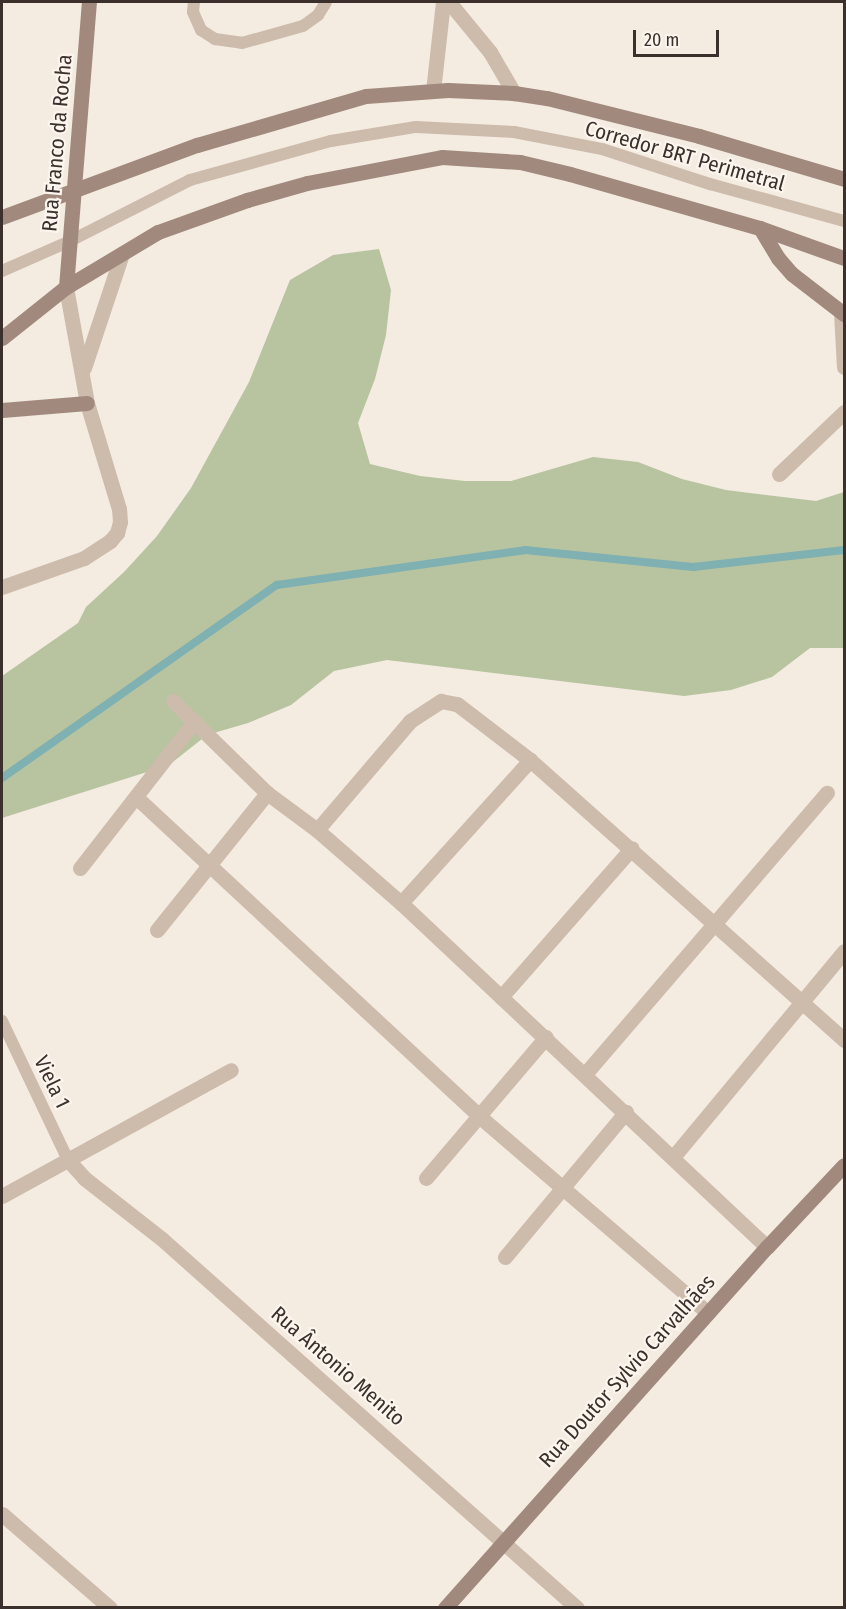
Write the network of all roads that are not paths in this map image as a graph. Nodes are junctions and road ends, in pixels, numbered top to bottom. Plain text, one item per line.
1 (89, 2) edge
2 (194, 2) edge
3 (326, 2) edge
4 (443, 2) edge
5 (449, 2) edge
6 (433, 91) junction
7 (514, 93) junction
8 (844, 179) edge
9 (75, 191) junction
10 (2, 217) edge
11 (844, 221) edge
12 (760, 228) junction
13 (70, 241) junction
14 (122, 254) junction
15 (844, 258) edge
16 (2, 271) edge
17 (66, 287) junction
18 (843, 313) edge
19 (2, 338) edge
20 (844, 367) edge
21 (82, 373) junction
22 (87, 402) junction
23 (2, 410) edge
24 (844, 412) edge
25 (779, 474) dead end
26 (2, 587) edge
27 (173, 701) dead end
28 (193, 723) junction
29 (530, 760) junction
30 (267, 793) junction
31 (827, 793) dead end
32 (136, 797) junction
33 (317, 830) junction
34 (632, 848) junction
35 (210, 865) junction
36 (80, 868) dead end
37 (401, 903) junction
38 (712, 923) junction
39 (157, 930) dead end
40 (844, 951) edge
41 (501, 997) junction
42 (802, 1001) junction
43 (2, 1021) edge
44 (546, 1037) junction
45 (844, 1040) edge
46 (231, 1070) dead end
47 (585, 1074) junction
48 (626, 1112) junction
49 (479, 1116) junction
50 (674, 1156) junction
51 (68, 1160) junction
52 (844, 1165) edge
53 (426, 1178) dead end
54 (562, 1188) junction
55 (2, 1196) edge
56 (767, 1247) junction
57 (505, 1257) dead end
58 (708, 1312) junction
59 (2, 1514) edge
60 (503, 1540) junction
61 (110, 1608) edge
62 (445, 1608) edge
63 (577, 1608) edge

1 - 9 street, Rua Franco da Rocha
2 - 3 lane
4 - 6 street
5 - 7 street
6 - 7 street
6 - 9 street
7 - 8 street
9 - 10 street
9 - 13 street, Rua Franco da Rocha
11 - 13 lane, Corredor BRT Perimetral
12 - 14 street
12 - 15 street
12 - 18 street
13 - 16 lane, Corredor BRT Perimetral
13 - 17 street, Rua Franco da Rocha
14 - 17 street
14 - 21 street
17 - 19 street
17 - 21 street
18 - 20 street
21 - 22 street
22 - 23 street
22 - 26 street
24 - 25 street
27 - 28 street
28 - 30 street
28 - 32 street
29 - 33 street
29 - 34 street
29 - 37 street
30 - 33 street
30 - 35 street
31 - 38 street
32 - 35 street
32 - 36 street
33 - 37 street
34 - 38 street
34 - 41 street
35 - 39 street
35 - 49 street
37 - 41 street
38 - 42 street
38 - 47 street
40 - 42 street
41 - 44 street
42 - 45 street
42 - 50 street
43 - 51 lane, Viela 1
44 - 47 street
44 - 49 street
46 - 51 street
47 - 48 street
48 - 50 street
48 - 54 street
49 - 53 street
49 - 54 street
50 - 56 street
51 - 55 street
51 - 60 street, Rua Ântonio Menito
52 - 56 street, Rua Doutor Sylvio Carvalhães
54 - 57 street
54 - 58 street
56 - 58 street, Rua Doutor Sylvio Carvalhães
58 - 60 street, Rua Doutor Sylvio Carvalhães
59 - 61 street
60 - 62 street, Rua Doutor Sylvio Carvalhães
60 - 63 street, Rua Ântonio Menito

